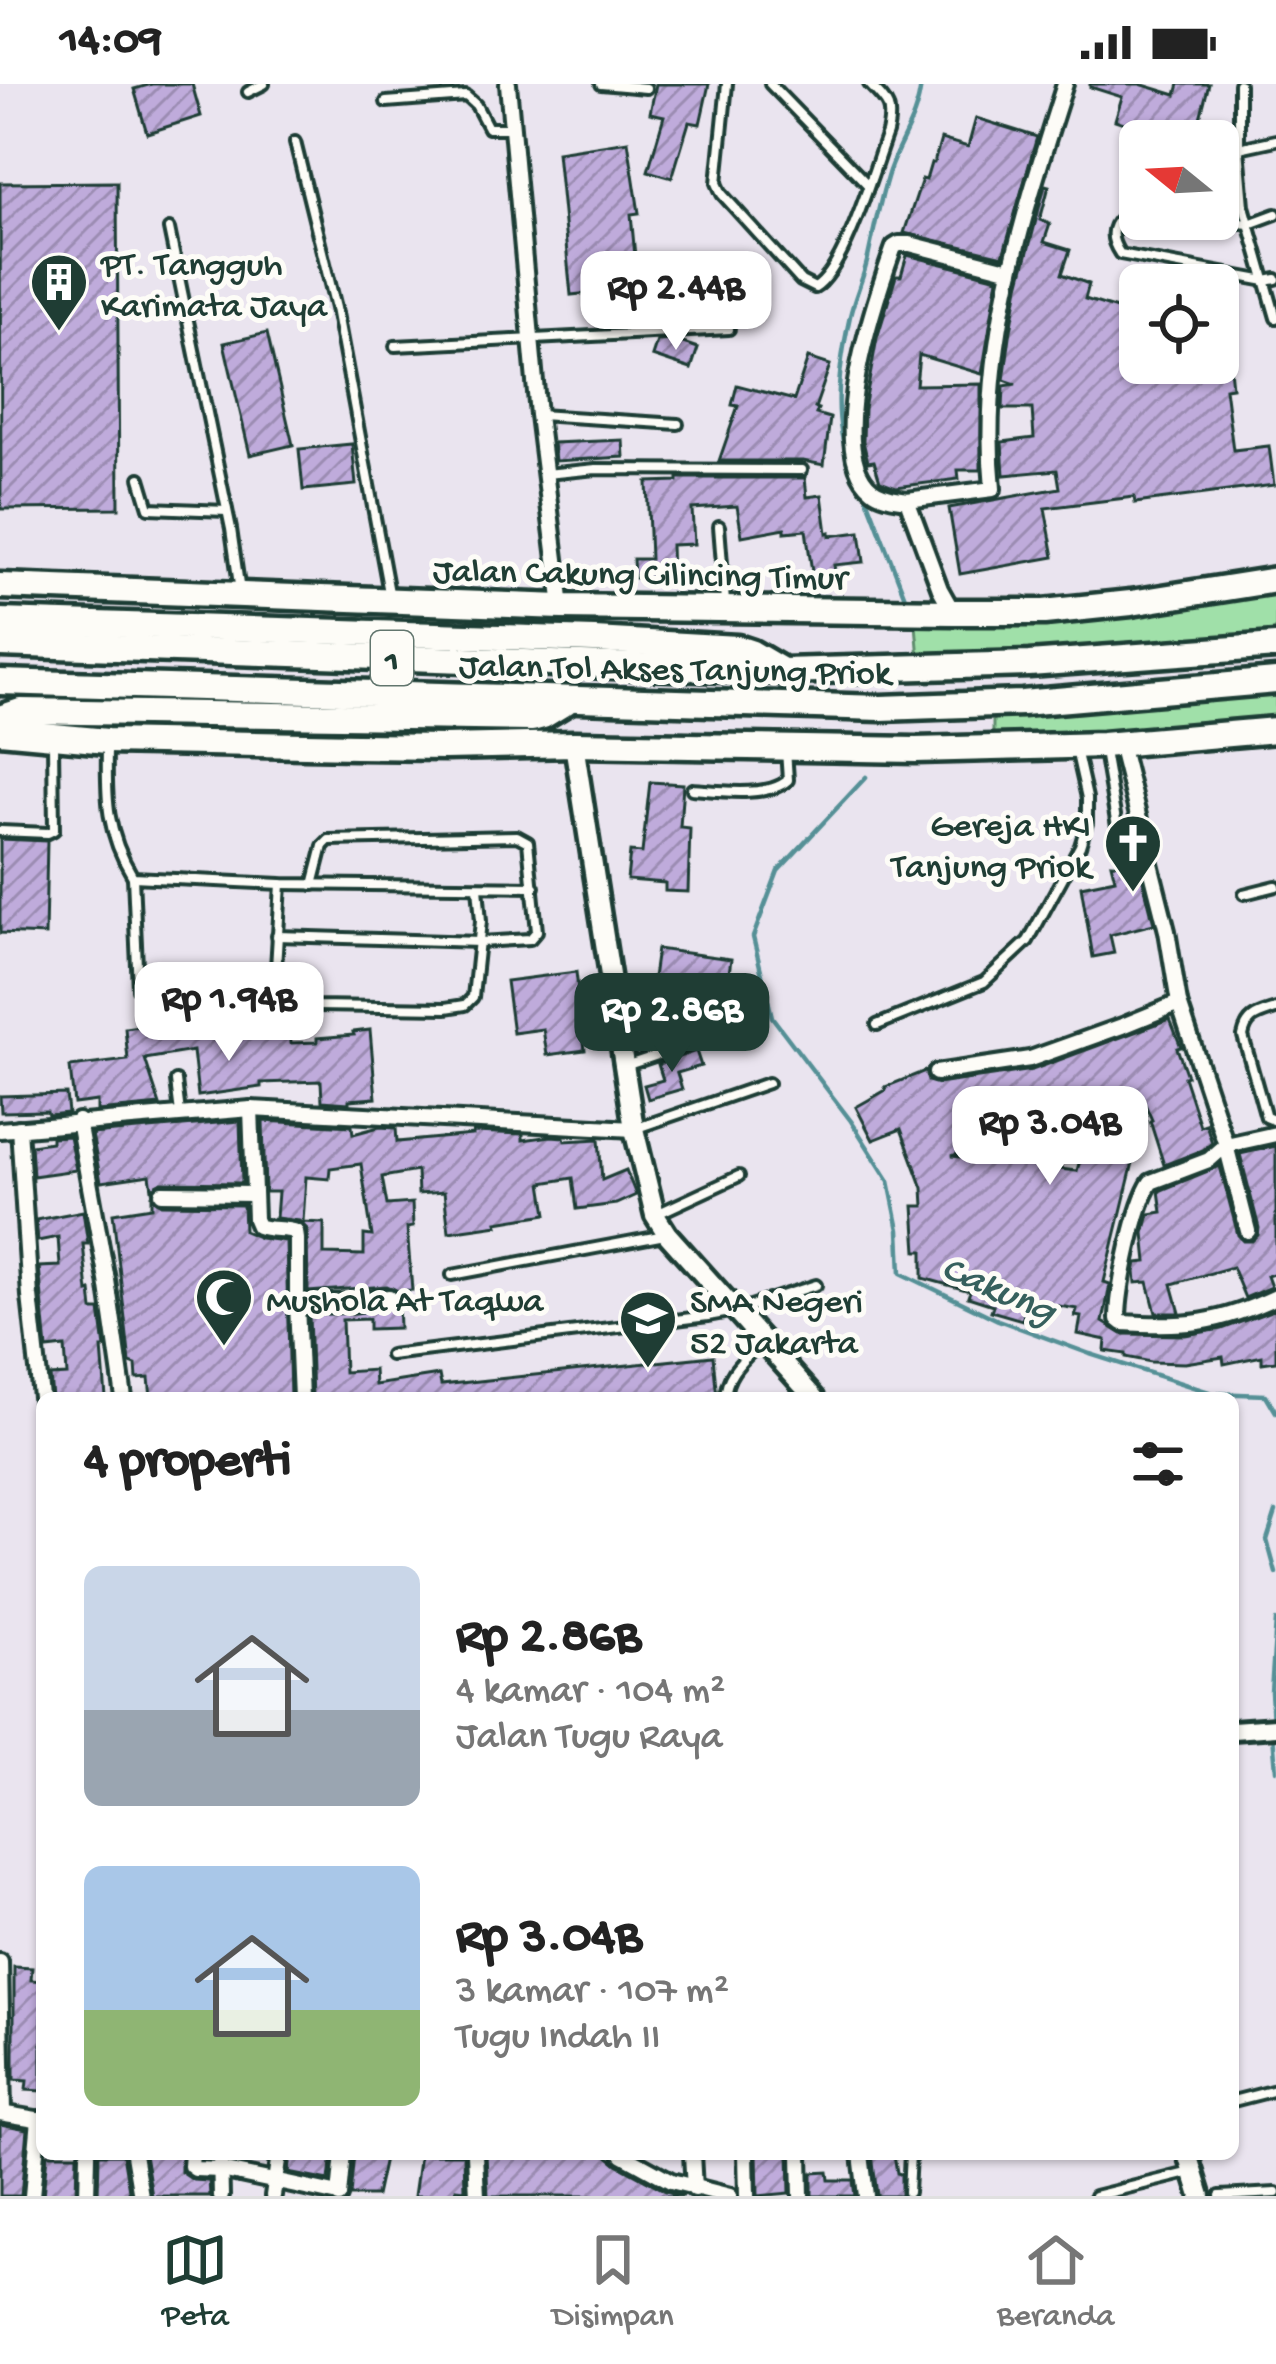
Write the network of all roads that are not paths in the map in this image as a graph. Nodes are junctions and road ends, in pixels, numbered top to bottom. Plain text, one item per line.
1 (265, 84) edge
2 (508, 84) edge
3 (601, 84) edge
4 (727, 84) edge
5 (770, 84) edge
6 (869, 84) edge
7 (1065, 84) edge
8 (1238, 84) edge
9 (646, 88) dead end
10 (248, 92) dead end
11 (386, 102) dead end
12 (1239, 120) edge
13 (510, 128) junction
14 (1276, 140) edge
15 (295, 142) dead end
16 (1239, 148) joint
17 (868, 185) junction
18 (1276, 214) edge
19 (1119, 219) edge
20 (1239, 223) edge
21 (1249, 224) junction
22 (169, 229) dead end
23 (1011, 270) junction
24 (1271, 280) edge
25 (1276, 318) edge
26 (729, 329) dead end
27 (530, 340) junction
28 (395, 346) dead end
29 (538, 415) junction
30 (678, 424) dead end
31 (802, 470) dead end
32 (545, 474) junction
33 (140, 478) dead end
34 (907, 500) junction
35 (227, 511) junction
36 (719, 526) dead end
37 (1276, 580) edge
38 (0, 586) edge
39 (240, 596) junction
40 (390, 600) junction
41 (562, 607) junction
42 (726, 610) junction
43 (948, 612) junction
44 (0, 621) edge
45 (0, 644) edge
46 (1276, 646) edge
47 (783, 671) junction
48 (1276, 681) edge
49 (0, 682) edge
50 (568, 700) junction
51 (0, 718) edge
52 (56, 724) junction
53 (1276, 730) edge
54 (0, 731) edge
55 (107, 741) junction
56 (574, 744) junction
57 (1112, 744) junction
58 (785, 747) junction
59 (1076, 747) junction
60 (692, 790) dead end
61 (0, 831) edge
62 (1122, 856) dead end
63 (134, 877) junction
64 (281, 884) junction
65 (313, 885) junction
66 (1276, 886) edge
67 (478, 887) junction
68 (534, 887) junction
69 (1244, 894) dead end
70 (277, 936) junction
71 (480, 942) junction
72 (138, 988) dead end
73 (1179, 1003) junction
74 (1276, 1009) edge
75 (877, 1025) dead end
76 (702, 1040) dead end
77 (623, 1066) junction
78 (936, 1072) dead end
79 (176, 1081) dead end
80 (768, 1083) dead end
81 (251, 1109) junction
82 (180, 1114) junction
83 (78, 1121) junction
84 (1276, 1121) edge
85 (20, 1128) junction
86 (634, 1129) junction
87 (0, 1130) edge
88 (1276, 1134) edge
89 (1226, 1145) junction
90 (739, 1176) dead end
91 (162, 1193) dead end
92 (254, 1194) junction
93 (656, 1215) junction
94 (1248, 1232) dead end
95 (667, 1234) junction
96 (452, 1275) dead end
97 (816, 1285) dead end
98 (389, 1297) dead end
99 (1276, 1297) edge
100 (297, 1304) junction
101 (735, 1311) junction
102 (763, 1340) junction
103 (390, 1355) dead end
104 (40, 1392) edge
105 (123, 1392) edge
106 (301, 1392) edge
107 (725, 1392) edge
108 (809, 1392) edge
109 (1276, 1726) edge
110 (1241, 1730) edge
111 (0, 1962) edge
112 (1276, 2090) edge
113 (1239, 2100) edge
114 (2, 2113) edge
115 (36, 2119) edge
116 (36, 2158) edge
117 (88, 2160) edge
118 (135, 2160) edge
119 (192, 2160) edge
120 (278, 2160) edge
121 (342, 2160) edge
122 (475, 2160) edge
123 (636, 2160) edge
124 (692, 2160) edge
125 (746, 2160) edge
126 (800, 2160) edge
127 (862, 2160) edge
128 (910, 2160) edge
129 (220, 2162) edge
130 (1191, 2163) edge
131 (694, 2189) junction
132 (273, 2190) edge
133 (908, 2192) dead end
134 (1276, 2193) edge
135 (32, 2196) edge
136 (87, 2196) edge
137 (141, 2196) edge
138 (221, 2196) edge
139 (339, 2196) edge
140 (477, 2196) edge
141 (730, 2196) edge
142 (747, 2196) edge
143 (801, 2196) edge
144 (866, 2196) edge
145 (1095, 2196) edge
146 (1201, 2196) edge
147 (1220, 2196) edge

1 - 10 lane
2 - 13 street
3 - 9 lane
4 - 17 lane
5 - 17 lane
6 - 17 lane
7 - 23 street
8 - 12 lane
11 - 13 lane
13 - 27 street
14 - 16 lane
15 - 40 lane
16 - 21 lane
18 - 21 lane
19 - 24 lane
20 - 21 lane
21 - 24 lane
22 - 35 lane
23 - 34 street
23 - 34 street
24 - 25 lane
26 - 27 lane
27 - 28 lane
27 - 29 street
29 - 30 lane
29 - 32 street
31 - 32 lane
32 - 41 street
33 - 35 lane
34 - 43 street
35 - 39 lane
36 - 42 lane
37 - 43 highway, Jalan Cakung Cilincing Timur
38 - 39 highway, Jalan Cakung Cilincing Timur
39 - 40 highway, Jalan Cakung Cilincing Timur
40 - 41 highway, Jalan Cakung Cilincing Timur
41 - 42 highway, Jalan Cakung Cilincing Timur
42 - 43 highway, Jalan Cakung Cilincing Timur
44 - 47 highway
45 - 47 highway, Jalan Tol Akses Tanjung Priok / 1
46 - 47 highway, Jalan Tol Akses Tanjung Priok / 1
48 - 50 highway, Jalan Tol Akses Tanjung Priok / 1
49 - 50 highway, Jalan Tol Akses Tanjung Priok / 1
50 - 52 highway
51 - 52 highway
52 - 54 highway
52 - 55 highway
52 - 61 lane
53 - 57 highway
55 - 56 highway
55 - 63 lane
56 - 58 highway
56 - 77 main road
57 - 59 highway
57 - 62 lane
57 - 73 street
58 - 59 highway
58 - 60 lane
59 - 75 lane
63 - 64 lane
63 - 72 lane
64 - 65 lane
64 - 70 lane
65 - 67 lane
65 - 68 lane
66 - 69 lane
67 - 68 lane
67 - 71 lane
68 - 71 lane
70 - 71 lane
70 - 71 lane
73 - 78 street
73 - 89 street
74 - 84 lane
76 - 77 lane
77 - 86 main road
79 - 82 lane
80 - 86 lane
81 - 82 street
81 - 86 street
81 - 92 street
82 - 83 street
83 - 85 street
83 - 105 street
85 - 87 street
85 - 104 street
86 - 93 main road
88 - 89 street
89 - 94 street
89 - 99 street
90 - 93 lane
91 - 92 street
92 - 100 street
93 - 95 main road
95 - 96 lane
95 - 101 main road
97 - 101 lane
98 - 100 street
100 - 106 street
101 - 102 main road
101 - 103 lane
102 - 107 lane
102 - 108 main road
109 - 110 street
111 - 114 street
112 - 113 lane
114 - 115 street
116 - 135 street
117 - 136 street
118 - 137 street
119 - 129 street
120 - 132 street
121 - 139 street
122 - 140 street
123 - 131 street
124 - 131 street
125 - 142 street
126 - 143 street
127 - 144 street
128 - 133 lane
129 - 132 street
129 - 138 street
130 - 145 lane
130 - 146 main road
131 - 141 street
132 - 139 street
134 - 147 lane

